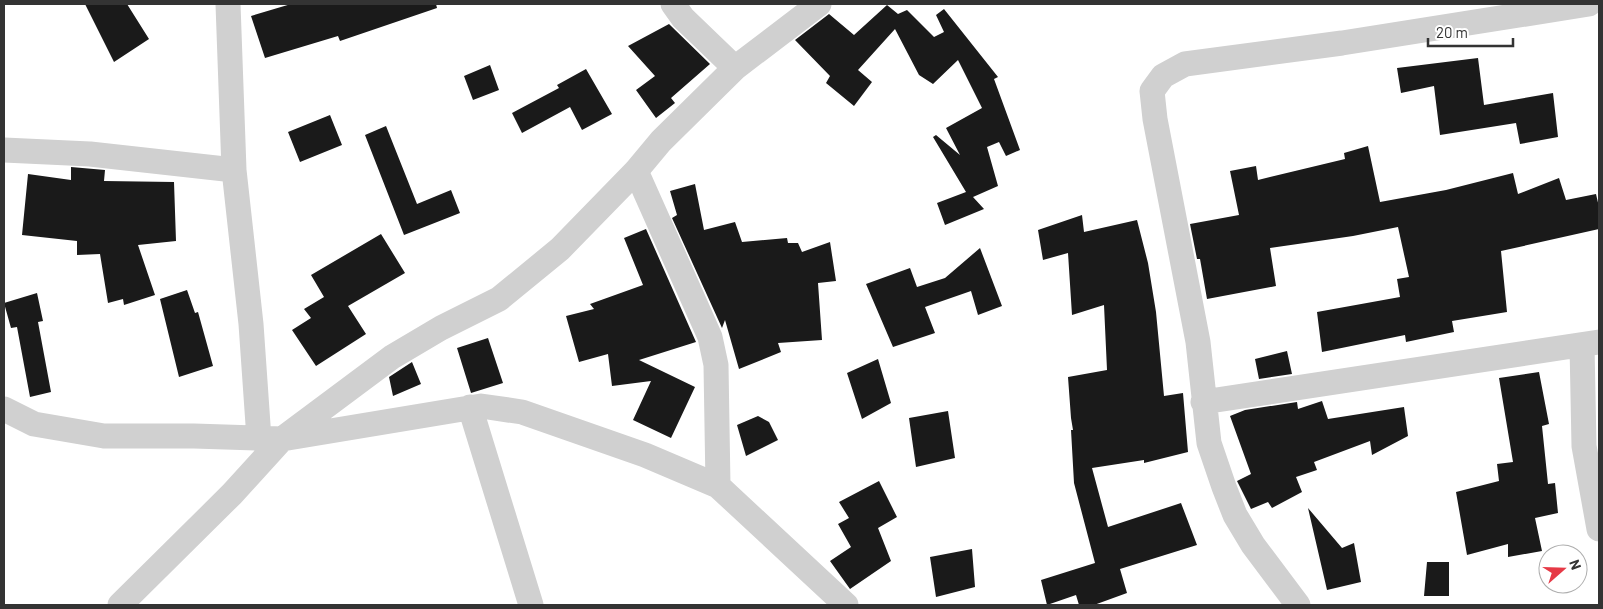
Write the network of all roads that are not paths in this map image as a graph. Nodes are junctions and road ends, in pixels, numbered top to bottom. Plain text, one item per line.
1 (228, 4) edge
2 (673, 4) edge
3 (819, 4) edge
4 (1589, 4) edge
5 (736, 68) junction
6 (4, 150) edge
7 (234, 170) junction
8 (636, 171) junction
9 (1590, 344) edge
10 (1203, 402) junction
11 (470, 407) junction
12 (4, 409) edge
13 (270, 439) junction
14 (718, 486) junction
15 (1599, 529) edge
16 (120, 605) edge
17 (531, 605) edge
18 (846, 605) edge
19 (1298, 605) edge

1 - 7 street
2 - 5 street
3 - 5 street
4 - 10 street
5 - 8 street
6 - 7 street
7 - 13 street
8 - 13 street
8 - 14 street
9 - 10 street
9 - 15 street
10 - 19 street
11 - 13 street
11 - 14 street
11 - 17 street
12 - 13 street
13 - 16 street
14 - 18 street

